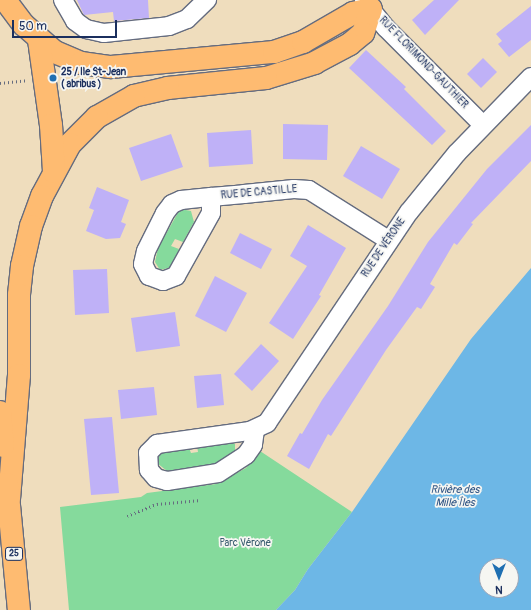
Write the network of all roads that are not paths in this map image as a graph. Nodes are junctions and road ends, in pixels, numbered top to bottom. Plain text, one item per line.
1 (5, 0) edge
2 (63, 0) edge
3 (207, 0) edge
4 (371, 3) edge
5 (39, 40) junction
6 (531, 77) edge
7 (483, 125) junction
8 (54, 172) junction
9 (211, 197) junction
10 (388, 240) junction
11 (0, 412) edge
12 (255, 430) junction
13 (8, 498) junction
14 (19, 610) edge

1 - 5 highway
2 - 3 street
4 - 5 highway
4 - 7 street, RUE FLORIMOND-GAUTHIER
4 - 8 highway
5 - 8 highway
6 - 7 street, RUE DE VÉRONE
7 - 10 street, RUE DE VÉRONE
8 - 13 highway
9 - 9 street, RUE DE CASTILLE
9 - 10 street, RUE DE CASTILLE
10 - 12 street, RUE DE VÉRONE
11 - 13 highway, 25
12 - 12 street
13 - 14 highway, 25

